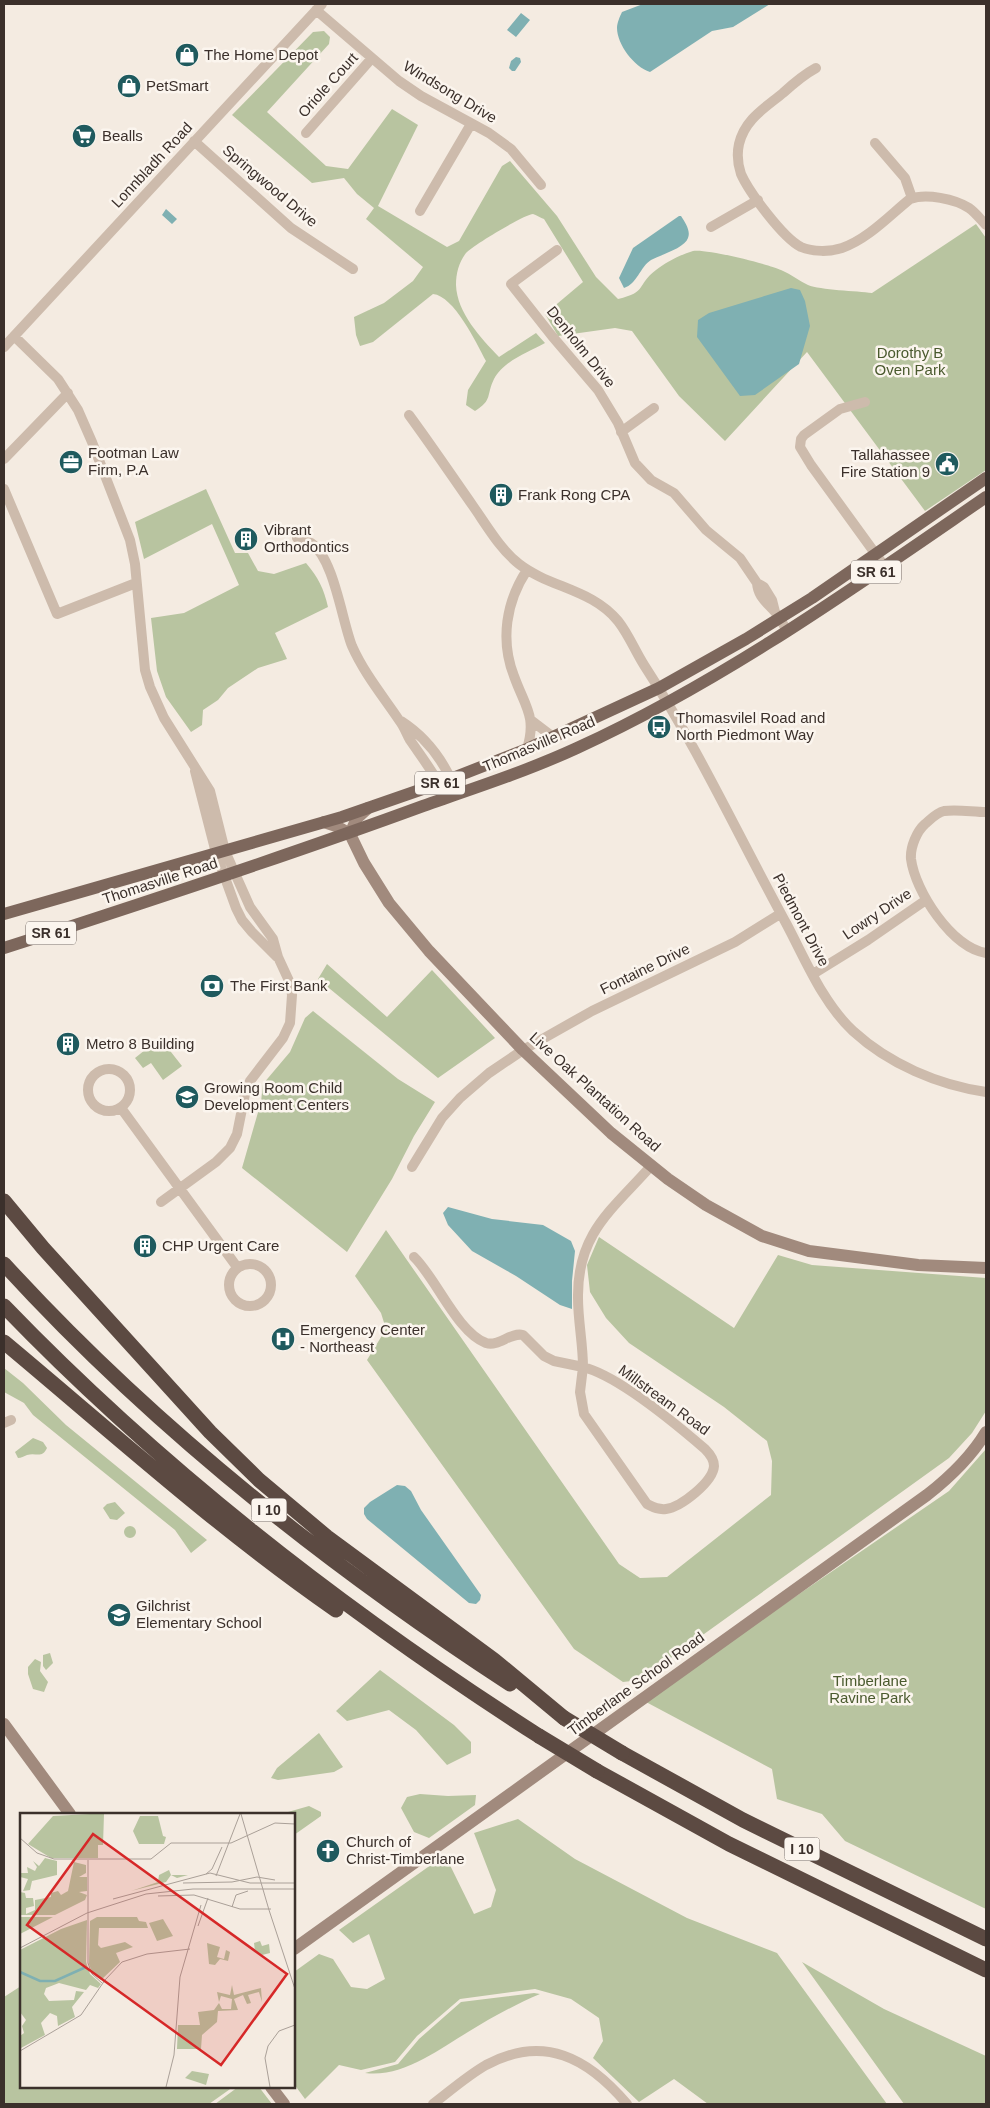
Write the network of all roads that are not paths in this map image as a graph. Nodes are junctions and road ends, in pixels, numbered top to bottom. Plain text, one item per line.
1 (319, 7) edge
2 (372, 58) junction
3 (816, 68) dead end
4 (471, 124) junction
5 (306, 133) dead end
6 (194, 141) junction
7 (875, 143) dead end
8 (540, 185) dead end
9 (912, 198) junction
10 (758, 200) junction
11 (420, 211) dead end
12 (986, 225) edge
13 (711, 226) dead end
14 (556, 250) dead end
15 (354, 269) dead end
16 (14, 336) junction
17 (4, 347) edge
18 (68, 393) junction
19 (865, 402) dead end
20 (654, 408) dead end
21 (410, 415) dead end
22 (621, 432) junction
23 (4, 459) edge
24 (986, 478) edge
25 (4, 489) edge
26 (986, 496) edge
27 (939, 510) junction
28 (948, 523) junction
29 (297, 538) dead end
30 (876, 553) junction
31 (885, 567) junction
32 (527, 570) junction
33 (136, 583) junction
34 (777, 615) junction
35 (787, 631) junction
36 (659, 688) junction
37 (669, 703) junction
38 (532, 721) junction
39 (553, 737) junction
40 (527, 749) junction
41 (561, 755) junction
42 (446, 781) junction
43 (452, 796) junction
44 (368, 808) junction
45 (986, 812) edge
46 (324, 822) junction
47 (350, 834) junction
48 (221, 852) junction
49 (230, 875) junction
50 (926, 900) junction
51 (4, 914) edge
52 (780, 914) junction
53 (4, 948) edge
54 (986, 954) edge
55 (813, 974) junction
56 (523, 1050) junction
57 (986, 1092) edge
58 (121, 1108) junction
59 (651, 1166) junction
60 (412, 1167) dead end
61 (180, 1189) junction
62 (4, 1201) edge
63 (161, 1202) dead end
64 (414, 1257) dead end
65 (4, 1264) edge
66 (237, 1267) junction
67 (986, 1268) edge
68 (4, 1306) edge
69 (4, 1340) edge
70 (583, 1367) junction
71 (986, 1432) edge
72 (489, 1704) junction
73 (564, 1718) junction
74 (4, 1724) edge
75 (69, 1813) edge
76 (986, 1939) edge
77 (295, 1949) edge
78 (986, 1970) edge
79 (273, 2088) edge
80 (284, 2104) edge
81 (433, 2104) edge
82 (627, 2104) edge

1 - 2 street, Windsong Drive
1 - 6 street, Lonnbladh Road
2 - 4 street, Windsong Drive
2 - 5 street, Oriole Court
3 - 10 street
4 - 8 street, Windsong Drive
4 - 11 street
6 - 15 street, Springwood Drive
6 - 16 street, Lonnbladh Road
7 - 9 street
9 - 10 street
9 - 12 street
10 - 13 street
14 - 22 street, Denholm Drive
16 - 17 street, Lonnbladh Road
16 - 18 street
18 - 23 street
18 - 33 street
19 - 30 street
20 - 22 street
21 - 32 street, Piedmont Drive
22 - 34 street, Denholm Drive
24 - 27 main road, Thomasville Road / SR 61
25 - 33 street
26 - 28 main road, Thomasville Road / SR 61
27 - 28 main road
27 - 30 main road, Thomasville Road / SR 61
28 - 31 main road, Thomasville Road / SR 61
29 - 42 street
30 - 31 street
30 - 34 main road, Thomasville Road / SR 61
31 - 35 main road, Thomasville Road / SR 61
32 - 36 street, Piedmont Drive
32 - 38 street
33 - 48 street
34 - 35 street, Denholm Drive
34 - 36 main road, Thomasville Road / SR 61
35 - 37 main road, Thomasville Road / SR 61
36 - 37 street, Piedmont Drive
36 - 39 main road, Thomasville Road / SR 61
37 - 41 main road, Thomasville Road / SR 61
37 - 52 street, Piedmont Drive
38 - 39 street
38 - 40 street
39 - 40 main road, Thomasville Road / SR 61
39 - 41 main road
40 - 42 main road, Thomasville Road / SR 61
41 - 43 main road, Thomasville Road / SR 61
42 - 43 street
42 - 44 main road, Thomasville Road / SR 61
43 - 47 main road, Thomasville Road / SR 61
44 - 46 main road, Thomasville Road / SR 61
44 - 47 street
45 - 50 street, Lowry Drive
46 - 47 street
46 - 48 main road, Thomasville Road / SR 61
47 - 49 main road, Thomasville Road / SR 61
47 - 56 street, Live Oak Plantation Road
48 - 49 street
48 - 51 main road, Thomasville Road / SR 61
49 - 53 main road, Thomasville Road / SR 61
49 - 61 street
50 - 54 street
50 - 55 street, Lowry Drive
52 - 55 street, Piedmont Drive
52 - 56 street, Fontaine Drive
55 - 57 street, Piedmont Drive
56 - 59 street, Live Oak Plantation Road
56 - 60 street, Fontaine Drive
58 - 58 street
58 - 61 street
59 - 67 street, Live Oak Plantation Road
59 - 70 street, Millstream Road
61 - 63 street
61 - 66 street
62 - 73 highway
64 - 70 street, Millstream Road
65 - 73 highway, I 10
66 - 66 street
68 - 72 highway, I 10
69 - 72 highway
70 - 70 street, Millstream Road
71 - 77 street, Timberlane School Road
72 - 78 highway, I 10, bridge
73 - 76 highway, I 10, bridge
74 - 75 street
79 - 80 street
81 - 82 street

